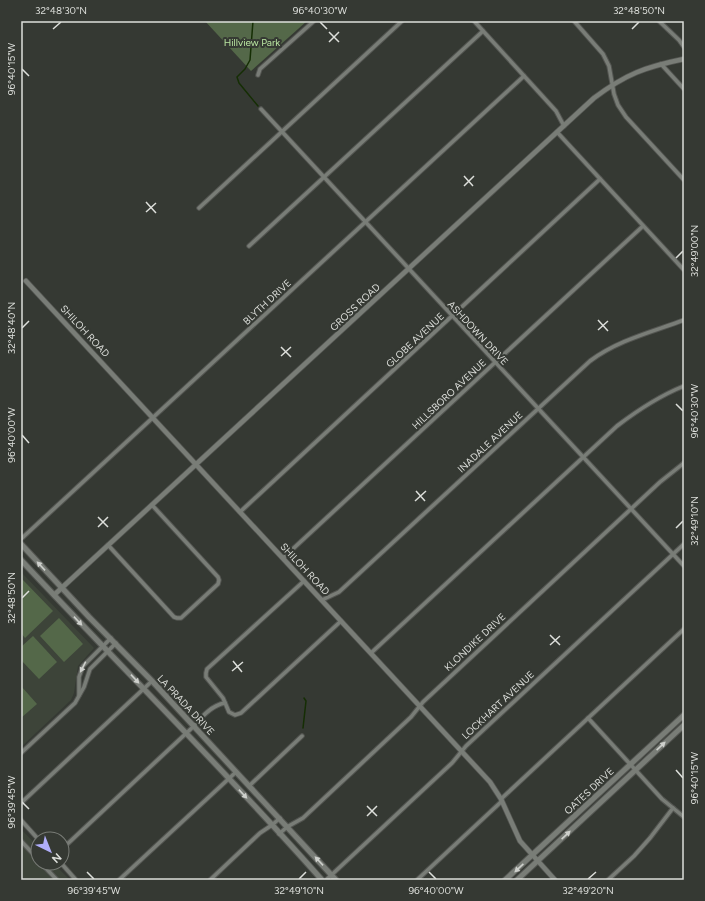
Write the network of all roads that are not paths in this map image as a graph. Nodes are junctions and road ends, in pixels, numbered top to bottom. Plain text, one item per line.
1 (314, 21) edge
2 (402, 21) edge
3 (474, 21) edge
4 (574, 21) edge
5 (660, 21) edge
6 (482, 31) junction
7 (684, 47) edge
8 (684, 59) edge
9 (660, 64) junction
10 (258, 76) dead end
11 (524, 76) junction
12 (613, 84) junction
13 (684, 89) edge
14 (261, 109) dead end
15 (564, 126) junction
16 (282, 132) junction
17 (557, 132) junction
18 (324, 177) junction
19 (600, 179) junction
20 (684, 180) edge
21 (199, 208) dead end
22 (365, 222) junction
23 (643, 226) junction
24 (249, 246) dead end
25 (409, 269) junction
26 (684, 270) edge
27 (26, 281) dead end
28 (452, 316) junction
29 (684, 320) edge
30 (495, 362) junction
31 (684, 386) edge
32 (538, 408) junction
33 (153, 418) junction
34 (583, 457) junction
35 (684, 463) edge
36 (196, 465) junction
37 (152, 505) junction
38 (632, 509) junction
39 (240, 512) junction
40 (21, 539) edge
41 (21, 544) edge
42 (684, 544) edge
43 (108, 545) junction
44 (673, 554) junction
45 (283, 558) junction
46 (21, 560) edge
47 (684, 566) edge
48 (304, 581) junction
49 (62, 588) junction
50 (54, 595) junction
51 (322, 600) junction
52 (341, 621) junction
53 (684, 629) edge
54 (111, 638) junction
55 (116, 643) junction
56 (103, 646) junction
57 (108, 651) junction
58 (371, 654) junction
59 (152, 681) junction
60 (144, 688) junction
61 (79, 696) junction
62 (225, 703) junction
63 (420, 706) junction
64 (684, 715) edge
65 (588, 718) junction
66 (684, 725) edge
67 (194, 726) junction
68 (186, 733) junction
69 (302, 736) dead end
70 (462, 751) junction
71 (21, 753) edge
72 (631, 765) junction
73 (635, 770) junction
74 (236, 772) junction
75 (229, 779) junction
76 (249, 786) junction
77 (501, 800) junction
78 (21, 803) edge
79 (673, 808) junction
80 (684, 817) edge
81 (280, 818) junction
82 (21, 820) edge
83 (272, 826) junction
84 (286, 827) junction
85 (31, 831) edge
86 (279, 834) junction
87 (21, 841) edge
88 (70, 842) edge
89 (30, 851) edge
90 (532, 855) junction
91 (538, 861) junction
92 (49, 871) edge
93 (68, 871) edge
94 (331, 875) junction
95 (57, 880) edge
96 (76, 880) edge
97 (119, 880) edge
98 (210, 880) edge
99 (322, 880) edge
100 (326, 880) edge
101 (336, 880) edge
102 (417, 880) edge
103 (505, 880) edge
104 (517, 880) edge
105 (555, 880) edge
106 (608, 880) edge

1 - 10 street
2 - 16 street
3 - 6 street
4 - 12 street
5 - 7 street
6 - 11 street
6 - 18 street
8 - 9 street, GROSS ROAD
9 - 12 street, GROSS ROAD
9 - 13 street
11 - 15 street
11 - 22 street, BLYTH DRIVE
12 - 15 street, GROSS ROAD
12 - 20 street
14 - 16 street, ASHDOWN DRIVE
15 - 17 street, GROSS ROAD
16 - 18 street, ASHDOWN DRIVE
16 - 21 street
17 - 19 street
17 - 25 street, GROSS ROAD
18 - 22 street, ASHDOWN DRIVE
18 - 24 street
19 - 23 street
19 - 28 street, GLOBE AVENUE
22 - 25 street, ASHDOWN DRIVE
22 - 33 street, BLYTH DRIVE
23 - 26 street
23 - 30 street, HILLSBORO AVENUE
25 - 28 street, ASHDOWN DRIVE
25 - 36 street, GROSS ROAD
27 - 33 street, SHILOH ROAD
28 - 30 street, ASHDOWN DRIVE
28 - 39 street, GLOBE AVENUE
29 - 32 street, INADALE AVENUE
30 - 32 street, ASHDOWN DRIVE
30 - 45 street, HILLSBORO AVENUE
31 - 34 street
32 - 34 street, ASHDOWN DRIVE
32 - 51 street, INADALE AVENUE
33 - 36 street, SHILOH ROAD
33 - 40 street, BLYTH DRIVE
34 - 38 street, ASHDOWN DRIVE
34 - 58 street
35 - 38 street, KLONDIKE DRIVE
36 - 37 street, GROSS ROAD
36 - 39 street, SHILOH ROAD
37 - 43 street, GROSS ROAD
37 - 43 street
38 - 44 street, ASHDOWN DRIVE
38 - 63 street, KLONDIKE DRIVE
39 - 45 street, SHILOH ROAD
49 -> 41 main road, LA PRADA DRIVE
42 - 44 street, LOCKHART AVENUE
43 - 49 street, GROSS ROAD
44 - 47 street, ASHDOWN DRIVE
44 - 70 street, LOCKHART AVENUE
45 - 48 street, SHILOH ROAD
46 - 50 main road, LA PRADA DRIVE
48 - 51 street, SHILOH ROAD
48 - 62 street
49 - 50 street, GROSS ROAD
49 - 54 main road, LA PRADA DRIVE
50 -> 56 main road, LA PRADA DRIVE
51 - 52 street, SHILOH ROAD
52 - 58 street, SHILOH ROAD
52 - 62 street
53 - 65 street
54 - 55 main road, LA PRADA DRIVE
54 - 56 street
55 - 57 street
55 - 59 main road, LA PRADA DRIVE
56 - 57 main road, LA PRADA DRIVE
56 -> 61 street
57 -> 60 main road, LA PRADA DRIVE
57 - 61 street
58 - 63 street, SHILOH ROAD
59 - 60 street
59 - 67 main road, LA PRADA DRIVE
60 - 68 main road, LA PRADA DRIVE
60 - 78 street
61 - 71 street
62 - 67 street
63 - 70 street, SHILOH ROAD
63 - 84 street, KLONDIKE DRIVE
64 - 72 main road, OATES DRIVE
65 - 72 street
65 - 77 street
73 -> 66 main road, OATES DRIVE
67 - 68 street
67 - 74 main road, LA PRADA DRIVE
68 - 75 main road, LA PRADA DRIVE
68 - 88 street
69 - 76 street
70 - 77 street, SHILOH ROAD
70 - 94 street, LOCKHART AVENUE
72 - 73 street
72 - 90 main road, OATES DRIVE
73 - 79 street
91 -> 73 main road, OATES DRIVE
74 - 75 street
74 - 76 main road, LA PRADA DRIVE
75 -> 83 main road, LA PRADA DRIVE
75 - 97 street
76 - 81 main road, LA PRADA DRIVE
77 - 90 street, SHILOH ROAD
77 - 102 street
79 - 80 street
79 - 106 street
81 - 83 street
81 - 84 main road, LA PRADA DRIVE
82 - 85 street
83 - 86 main road, LA PRADA DRIVE
83 - 98 street
84 - 86 street, KLONDIKE DRIVE
94 -> 84 main road, LA PRADA DRIVE
86 - 99 main road, LA PRADA DRIVE
87 - 89 street
90 - 91 street, SHILOH ROAD
90 -> 103 main road, OATES DRIVE
91 - 104 main road, OATES DRIVE
91 - 105 street, SHILOH ROAD
92 - 95 street
93 - 96 street
94 - 100 street, LOCKHART AVENUE
94 - 101 main road, LA PRADA DRIVE

